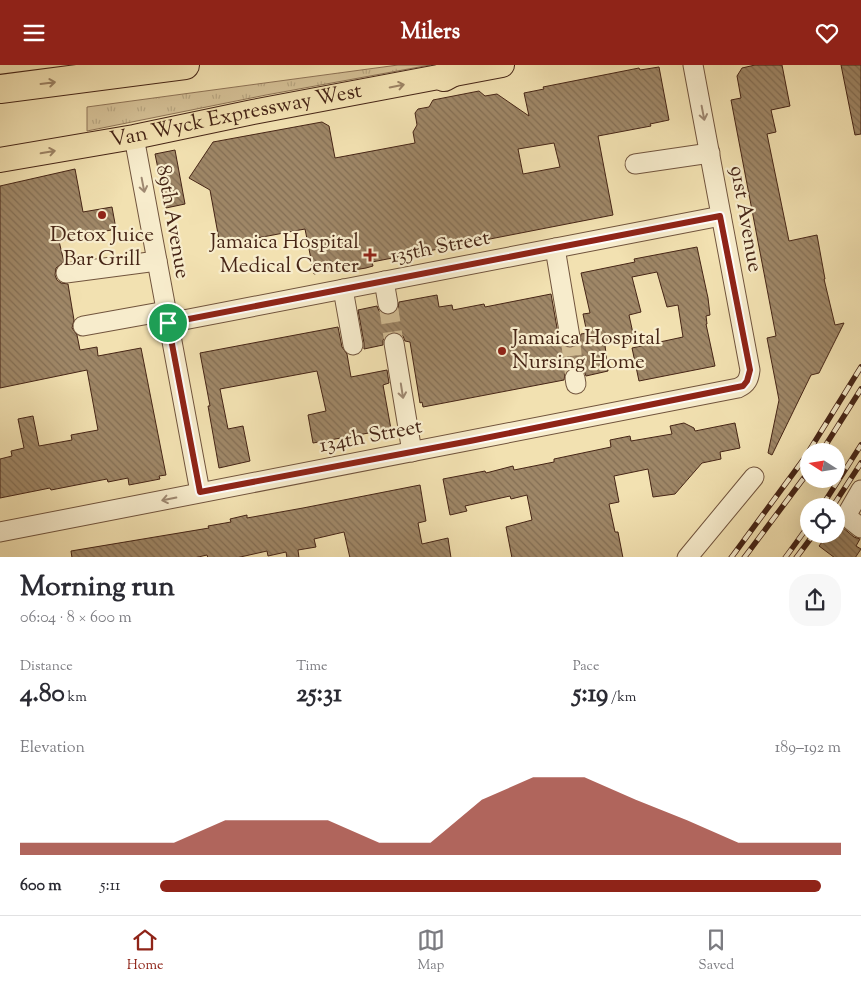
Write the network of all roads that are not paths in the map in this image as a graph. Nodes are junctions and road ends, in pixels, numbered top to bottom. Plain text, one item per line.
1 (185, 65) edge
2 (502, 65) edge
3 (694, 65) edge
4 (455, 71) edge
5 (0, 89) edge
6 (134, 137) junction
7 (710, 153) junction
8 (0, 160) edge
9 (636, 164) dead end
10 (720, 216) junction
11 (555, 248) junction
12 (157, 261) junction
13 (66, 273) dead end
14 (373, 278) junction
15 (343, 289) junction
16 (388, 304) tunnel mouth
17 (167, 317) junction
18 (83, 326) dead end
19 (570, 337) tunnel mouth
20 (394, 343) tunnel mouth
21 (352, 345) dead end
22 (747, 381) joint
23 (412, 452) junction
24 (754, 477) dead end
25 (861, 490) edge
26 (200, 492) junction
27 (861, 528) edge
28 (0, 532) edge
29 (687, 557) edge

5 -> 1 highway
2 - 4 main road, Van Wyck Expressway West
3 -> 7 street, 91st Avenue
6 -> 4 main road, Van Wyck Expressway West
8 -> 6 main road, Van Wyck Expressway West
6 -> 12 street, 89th Avenue
7 - 9 street
7 - 10 street, 91st Avenue
10 - 11 street, 135th Street
10 - 22 street, 91st Avenue
11 - 14 street, 135th Street
11 - 19 street
12 - 13 street
12 - 17 street, 89th Avenue
14 - 15 street, 135th Street
14 - 16 street
15 - 17 street, 135th Street
15 - 21 street
17 - 18 street, 135th Street
17 - 26 street, 89th Avenue
20 -> 23 street
22 - 23 street, 134th Street
23 - 26 street, 134th Street
24 - 29 street
25 - 27 street
26 -> 28 street, 134th Street

